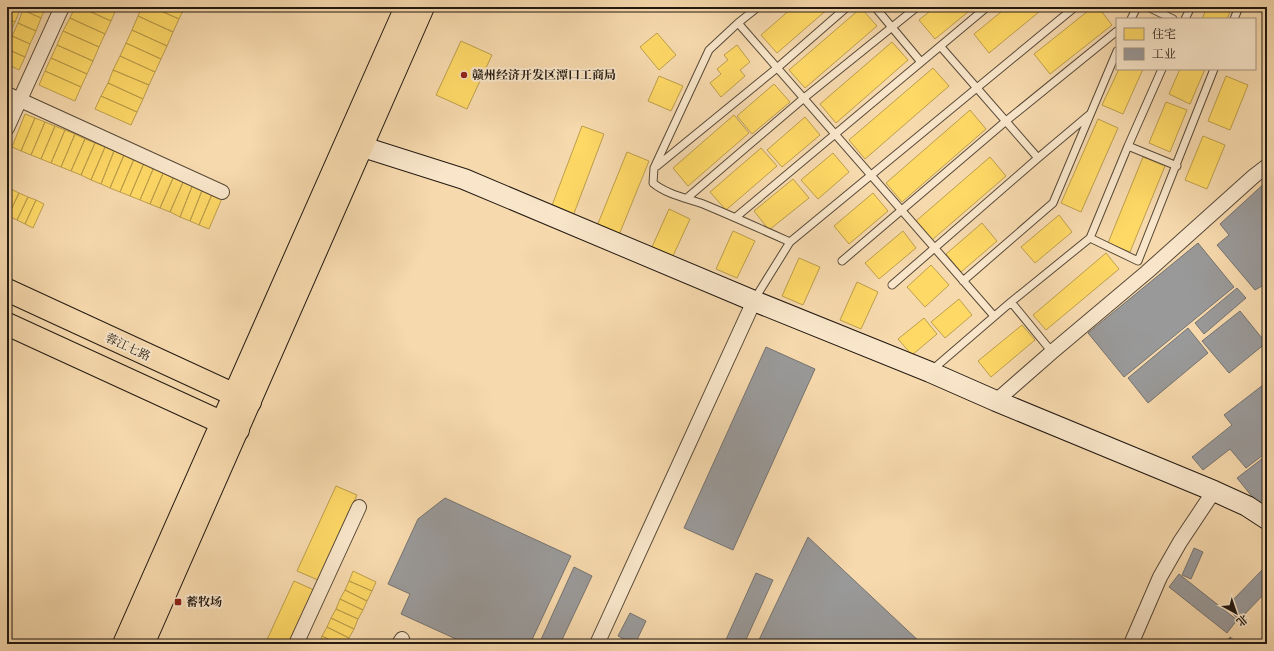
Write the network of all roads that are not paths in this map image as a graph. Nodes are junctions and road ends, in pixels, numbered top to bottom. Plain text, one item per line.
1 (62, 7) edge
2 (406, 7) edge
3 (423, 7) edge
4 (758, 7) edge
5 (847, 7) edge
6 (875, 7) edge
7 (916, 7) edge
8 (987, 7) edge
9 (1075, 7) edge
10 (1137, 7) edge
11 (1191, 7) edge
12 (1239, 7) edge
13 (1151, 8) edge
14 (1132, 18) edge
15 (1171, 18) edge
16 (1186, 18) edge
17 (1234, 18) edge
18 (738, 22) junction
19 (892, 28) junction
20 (1116, 32) edge
21 (941, 46) junction
22 (1116, 53) edge
23 (921, 62) junction
24 (777, 68) junction
25 (1162, 70) edge
26 (1214, 70) edge
27 (976, 88) junction
28 (13, 97) edge
29 (804, 98) junction
30 (1089, 115) junction
31 (1006, 121) junction
32 (7, 128) edge
33 (835, 133) junction
34 (1128, 146) junction
35 (362, 147) junction
36 (1038, 158) junction
37 (1177, 166) junction
38 (1267, 166) edge
39 (654, 168) junction
40 (872, 175) junction
41 (222, 192) dead end
42 (687, 198) junction
43 (902, 210) junction
44 (736, 217) junction
45 (1090, 238) junction
46 (790, 242) junction
47 (934, 247) junction
48 (842, 261) dead end
49 (964, 281) junction
50 (892, 285) dead end
51 (7, 290) edge
52 (754, 301) junction
53 (1011, 302) junction
54 (994, 316) junction
55 (7, 324) edge
56 (1052, 352) junction
57 (930, 372) junction
58 (242, 399) junction
59 (996, 401) junction
60 (230, 427) junction
61 (1214, 491) junction
62 (359, 507) dead end
63 (1267, 519) edge
64 (124, 644) edge
65 (143, 644) edge
66 (296, 644) edge
67 (597, 644) edge
68 (1131, 644) edge

1 - 28 street
2 - 58 main road
3 - 35 main road
4 - 18 lane
5 - 24 lane
6 - 19 lane
7 - 19 lane
8 - 21 lane
9 - 27 lane
10 - 14 lane
11 - 16 lane
12 - 17 lane
13 - 15 lane
18 - 24 lane
18 - 39 lane
19 - 23 lane
19 - 29 lane
20 - 31 lane
21 - 23 lane
21 - 27 lane
22 - 30 lane
23 - 33 lane
24 - 29 lane
24 - 39 lane
25 - 34 lane
26 - 37 lane
27 - 31 lane
27 - 40 lane
28 - 32 street
28 - 41 street
29 - 33 lane
29 - 42 lane
30 - 36 lane
30 - 49 lane
31 - 36 lane
31 - 43 lane
33 - 40 lane
33 - 44 lane
34 - 37 lane
34 - 45 lane
35 - 52 main road
35 - 58 main road
36 - 47 lane
37 - 45 lane
38 - 56 street
39 - 42 lane
40 - 43 lane
40 - 46 lane
42 - 44 lane
43 - 47 lane
43 - 48 lane
44 - 46 lane
45 - 53 lane
46 - 52 lane
47 - 49 lane
47 - 50 lane
49 - 54 lane
51 - 58 main road, 蓉江七路
52 - 57 main road
52 - 67 street
53 - 54 lane
53 - 56 lane
54 - 57 lane
55 - 60 main road
56 - 59 street
57 - 59 main road
58 - 60 main road
59 - 61 main road
60 - 64 main road
60 - 65 main road
61 - 63 main road
61 - 68 street
62 - 66 street

